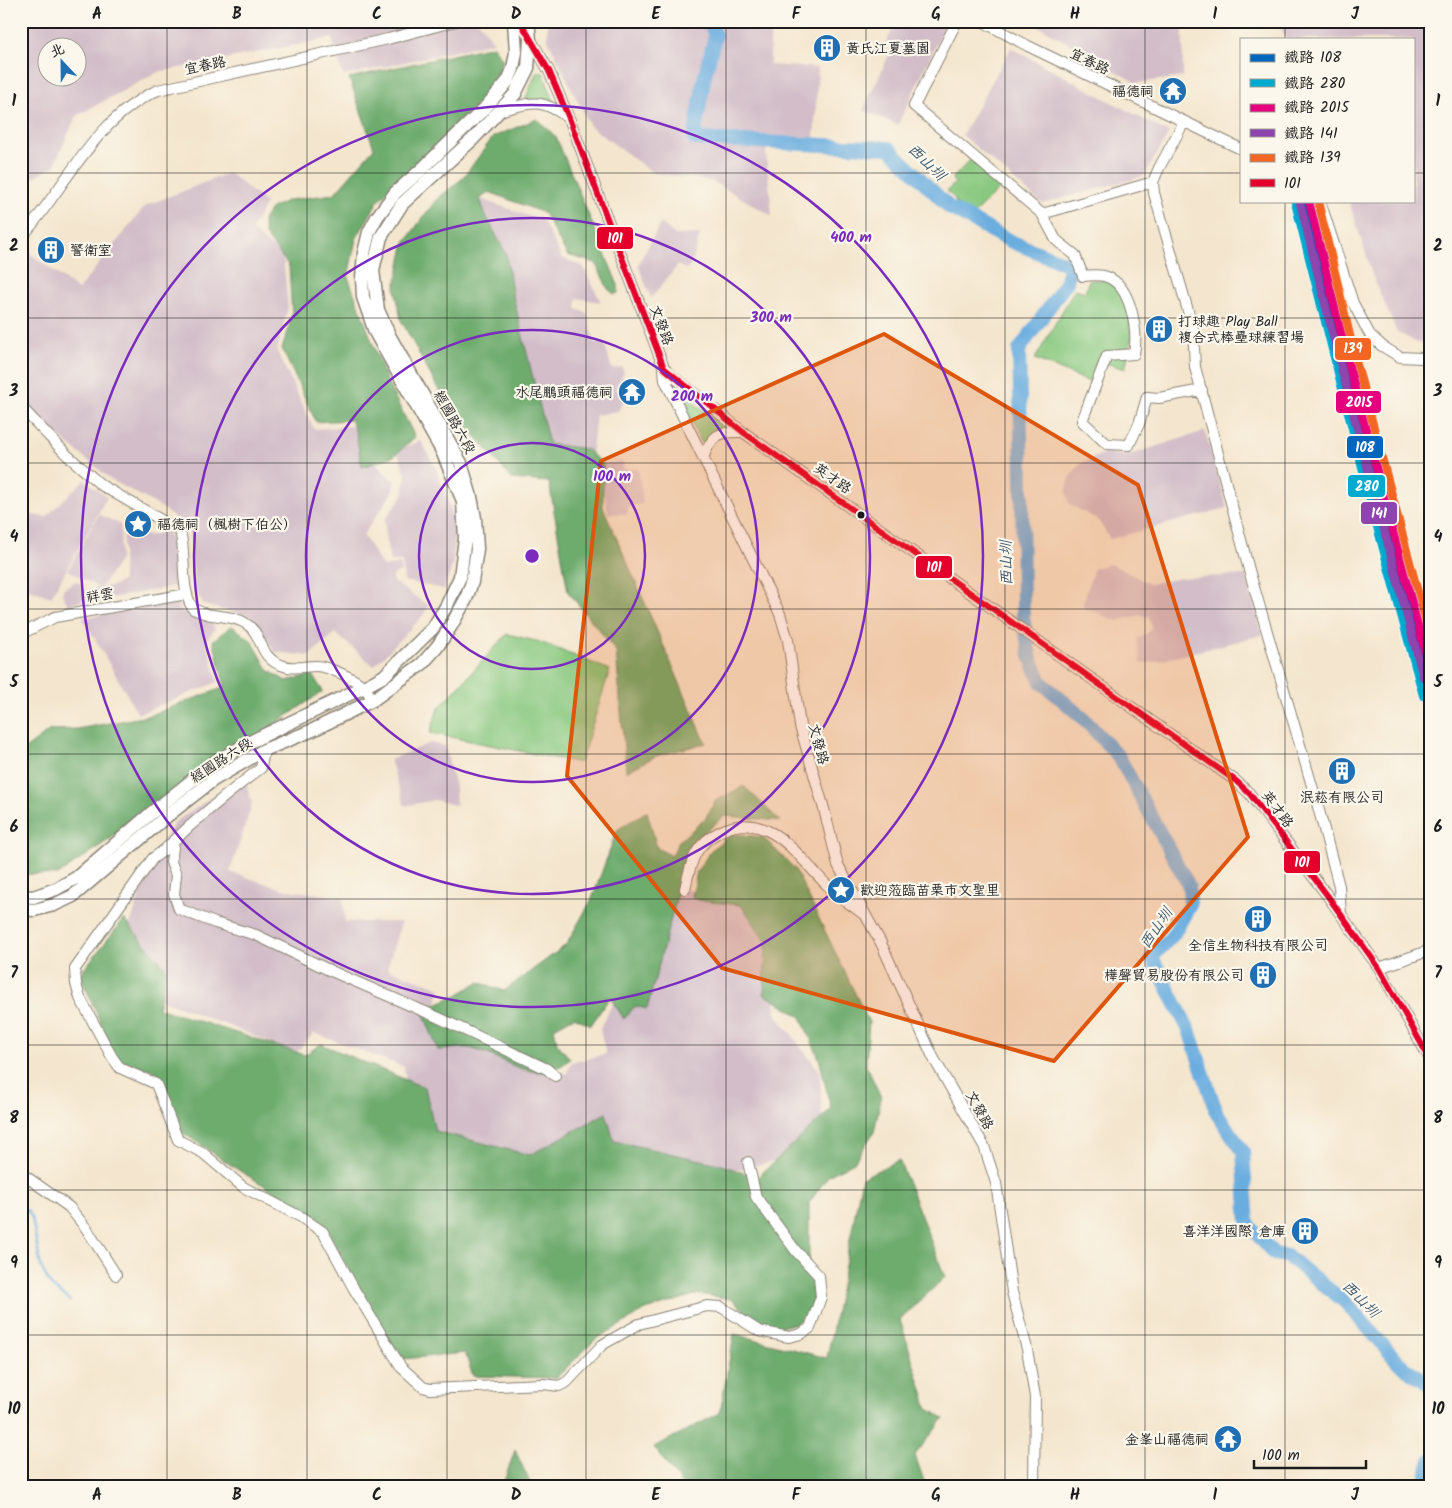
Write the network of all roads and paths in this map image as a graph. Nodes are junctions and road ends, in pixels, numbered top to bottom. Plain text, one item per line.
1 (456, 21) edge
2 (514, 21) edge
3 (520, 21) edge
4 (528, 21) edge
5 (957, 21) edge
6 (982, 21) edge
7 (530, 40) junction
8 (502, 110) junction
9 (569, 118) junction
10 (1184, 122) junction
11 (1240, 149) edge
12 (1153, 182) junction
13 (396, 201) junction
14 (1320, 202) edge
15 (1042, 214) junction
16 (21, 238) edge
17 (1431, 357) edge
18 (664, 368) junction
19 (1202, 390) junction
20 (21, 407) edge
21 (744, 432) junction
22 (703, 458) junction
23 (187, 594) junction
24 (21, 634) edge
25 (364, 687) junction
26 (373, 700) junction
27 (258, 738) junction
28 (264, 750) junction
29 (174, 840) junction
30 (685, 889) dead end
31 (21, 896) edge
32 (21, 909) edge
33 (1342, 916) junction
34 (867, 917) junction
35 (1431, 950) edge
36 (1379, 968) junction
37 (1431, 1061) edge
38 (555, 1076) dead end
39 (748, 1162) dead end
40 (21, 1172) edge
41 (116, 1275) dead end
42 (1034, 1487) edge

1 - 16 street, 宜春路
2 - 13 main road, 經國路六段
3 - 7 street, 文發路
4 - 7 main road, 經國路六段
5 - 15 street
6 - 10 street, 宜春路
7 - 8 main road, 經國路六段
7 - 9 street, 文發路
8 - 9 street
8 - 13 main road, 經國路六段
9 - 18 street, 文發路
10 - 11 street, 宜春路
10 - 12 street
12 - 15 street
12 - 19 street
13 - 25 main road, 經國路六段
13 - 26 main road, 經國路六段
14 - 17 street
15 - 19 street
18 - 21 street, 英才路
18 - 22 street, 文發路
19 - 33 street
20 - 23 street
21 - 22 street
21 - 33 street, 英才路
22 - 34 street, 文發路
23 - 24 street, 祥雲
23 - 25 street
25 - 26 street
25 - 27 main road, 經國路六段
26 - 28 main road, 經國路六段
27 - 28 main road
27 - 31 main road, 經國路六段
28 - 29 street
28 - 32 main road, 經國路六段
29 - 38 street
29 - 39 street
30 - 34 street
33 - 36 street, 英才路
34 - 42 street, 文發路
35 - 36 street
36 - 37 street, 英才路
40 - 41 street

